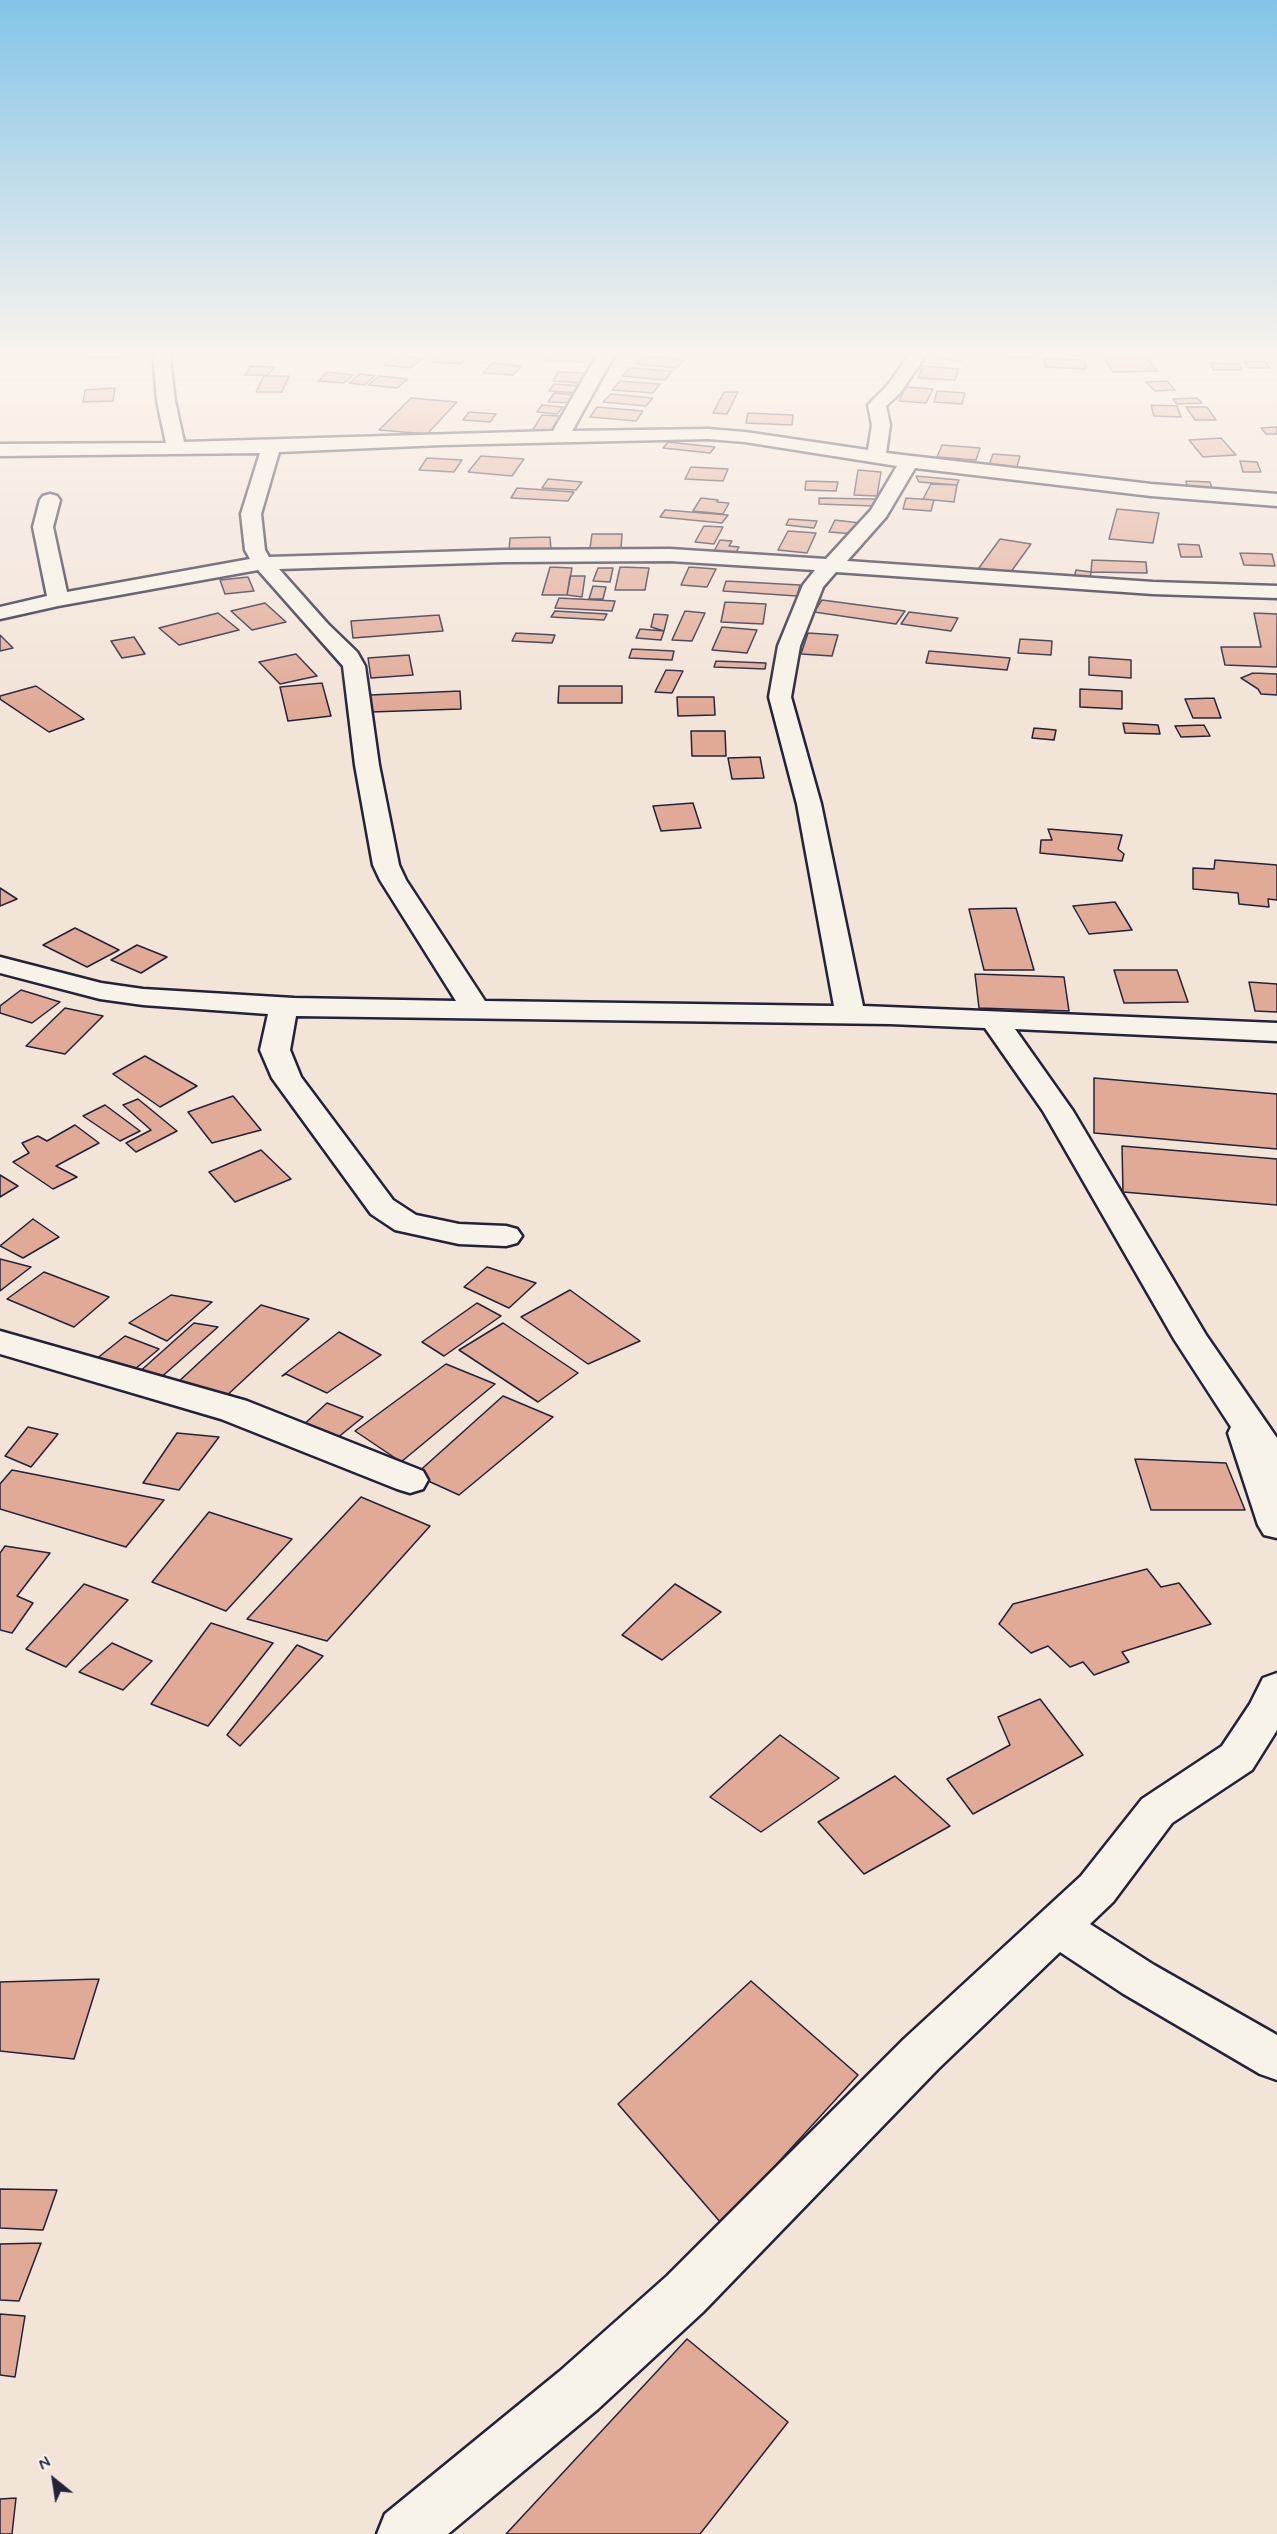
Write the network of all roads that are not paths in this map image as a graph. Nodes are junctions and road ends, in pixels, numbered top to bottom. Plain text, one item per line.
1 (264, 470) edge
2 (904, 470) edge
3 (980, 470) edge
4 (50, 500) dead end
5 (1277, 500) edge
6 (263, 563) junction
7 (830, 565) junction
8 (1277, 592) edge
9 (58, 600) junction
10 (0, 613) edge
11 (0, 965) edge
12 (284, 1006) junction
13 (476, 1009) junction
14 (850, 1014) junction
15 (993, 1019) junction
16 (1277, 1032) edge
17 (506, 1236) dead end
18 (0, 1342) edge
19 (1239, 1412) junction
20 (1277, 1461) edge
21 (410, 1480) dead end
22 (1277, 1525) edge
23 (1277, 1689) edge
24 (1057, 1926) junction
25 (1277, 2059) edge
26 (405, 2534) edge

1 - 6 street
2 - 7 street
3 - 5 street
4 - 9 street
6 - 7 street
6 - 9 street
6 - 13 street
7 - 8 street
7 - 14 street
9 - 10 street
11 - 12 street
12 - 13 street
12 - 17 street
13 - 14 street
14 - 15 street
15 - 16 street
15 - 19 street
18 - 21 street
19 - 20 street
19 - 22 street
23 - 24 street
24 - 25 street
24 - 26 street

